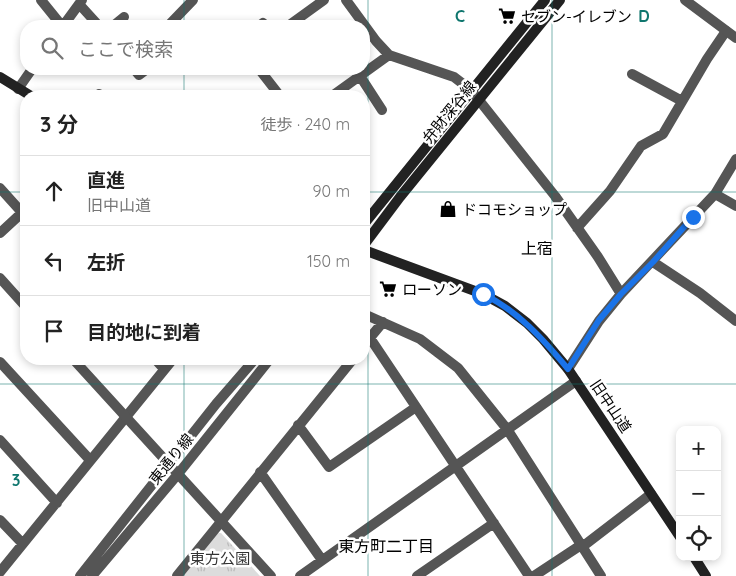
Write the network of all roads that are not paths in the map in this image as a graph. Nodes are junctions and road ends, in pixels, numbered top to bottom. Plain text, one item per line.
1 (42, 0) edge
2 (194, 0) edge
3 (324, 0) edge
4 (346, 0) edge
5 (545, 0) edge
6 (560, 0) edge
7 (685, 0) edge
8 (81, 2) edge
9 (124, 17) dead end
10 (57, 20) edge
11 (67, 20) edge
12 (94, 20) edge
13 (120, 20) edge
14 (174, 20) edge
15 (296, 20) edge
16 (360, 20) edge
17 (726, 31) junction
18 (370, 33) edge
19 (736, 38) edge
20 (389, 55) junction
21 (370, 69) edge
22 (632, 74) dead end
23 (28, 75) edge
24 (264, 75) edge
25 (360, 76) joint
26 (0, 77) edge
27 (18, 89) joint
28 (275, 90) edge
29 (340, 90) edge
30 (369, 90) edge
31 (471, 90) junction
32 (370, 91) edge
33 (478, 100) junction
34 (682, 102) junction
35 (382, 110) dead end
36 (736, 159) edge
37 (0, 188) edge
38 (715, 194) junction
39 (736, 206) edge
40 (20, 208) edge
41 (370, 216) edge
42 (20, 217) edge
43 (576, 228) junction
44 (0, 234) edge
45 (370, 237) edge
46 (370, 252) edge
47 (653, 262) junction
48 (0, 278) edge
49 (621, 294) junction
50 (20, 300) edge
51 (370, 317) edge
52 (736, 321) edge
53 (383, 322) junction
54 (370, 338) edge
55 (370, 346) edge
56 (0, 362) edge
57 (78, 365) edge
58 (160, 365) edge
59 (168, 365) edge
60 (251, 365) edge
61 (265, 365) edge
62 (348, 365) edge
63 (164, 369) junction
64 (568, 369) junction
65 (576, 381) junction
66 (416, 407) junction
67 (125, 416) junction
68 (298, 425) junction
69 (507, 429) junction
70 (0, 440) edge
71 (90, 460) junction
72 (169, 464) junction
73 (456, 466) junction
74 (260, 472) junction
75 (178, 474) junction
76 (652, 494) junction
77 (57, 502) junction
78 (0, 520) edge
79 (221, 521) junction
80 (494, 523) junction
81 (676, 530) edge
82 (23, 544) junction
83 (582, 546) junction
84 (322, 560) junction
85 (697, 561) edge
86 (0, 572) edge
87 (80, 576) edge
88 (92, 576) edge
89 (177, 576) edge
90 (271, 576) edge
91 (300, 576) edge
92 (417, 576) edge
93 (529, 576) edge
94 (534, 576) edge
95 (601, 576) edge
96 (706, 576) edge

1 - 10 street
2 - 14 street
3 - 15 street
4 - 16 street
5 - 31 main road, 弁財深谷線
6 - 33 main road, 弁財深谷線
7 - 17 street
8 - 11 street
8 - 12 street
9 - 13 street
17 - 19 street
17 - 34 street
18 - 20 street
20 - 21 street
20 - 31 street
22 - 34 street
23 - 27 street
24 - 28 street
25 - 29 street
25 - 30 street
26 - 27 main road
31 - 33 street
31 - 41 main road, 弁財深谷線
32 - 35 street
33 - 43 street
33 - 45 main road, 弁財深谷線
34 - 43 street
36 - 38 street
37 - 40 street
38 - 39 street
38 - 47 street
42 - 44 street
43 - 49 street
46 - 64 main road, 旧中山道
47 - 49 street
47 - 52 street
48 - 50 street
49 - 64 street
51 - 53 street
53 - 54 street
53 - 69 street
55 - 66 street
56 - 71 street
57 - 67 street
58 - 63 street
59 - 63 street
60 - 72 street, 東通り線
61 - 75 street, 東通り線
62 - 68 street
63 - 67 street
64 - 65 main road, 旧中山道
65 - 69 street
65 - 76 main road, 旧中山道
66 - 68 street
66 - 73 street
67 - 71 street
67 - 72 street
68 - 74 street
69 - 73 street
69 - 83 street
70 - 77 street
71 - 77 street
72 - 75 street
72 - 87 street, 東通り線
73 - 80 street
73 - 84 street
74 - 79 street
74 - 84 street
75 - 79 street
75 - 88 street, 東通り線
76 - 81 main road, 旧中山道
76 - 83 street
77 - 82 street
78 - 82 street
79 - 89 street
79 - 90 street
80 - 92 street
80 - 93 street
82 - 86 street
83 - 94 street
83 - 95 street
84 - 91 street
85 - 96 main road

